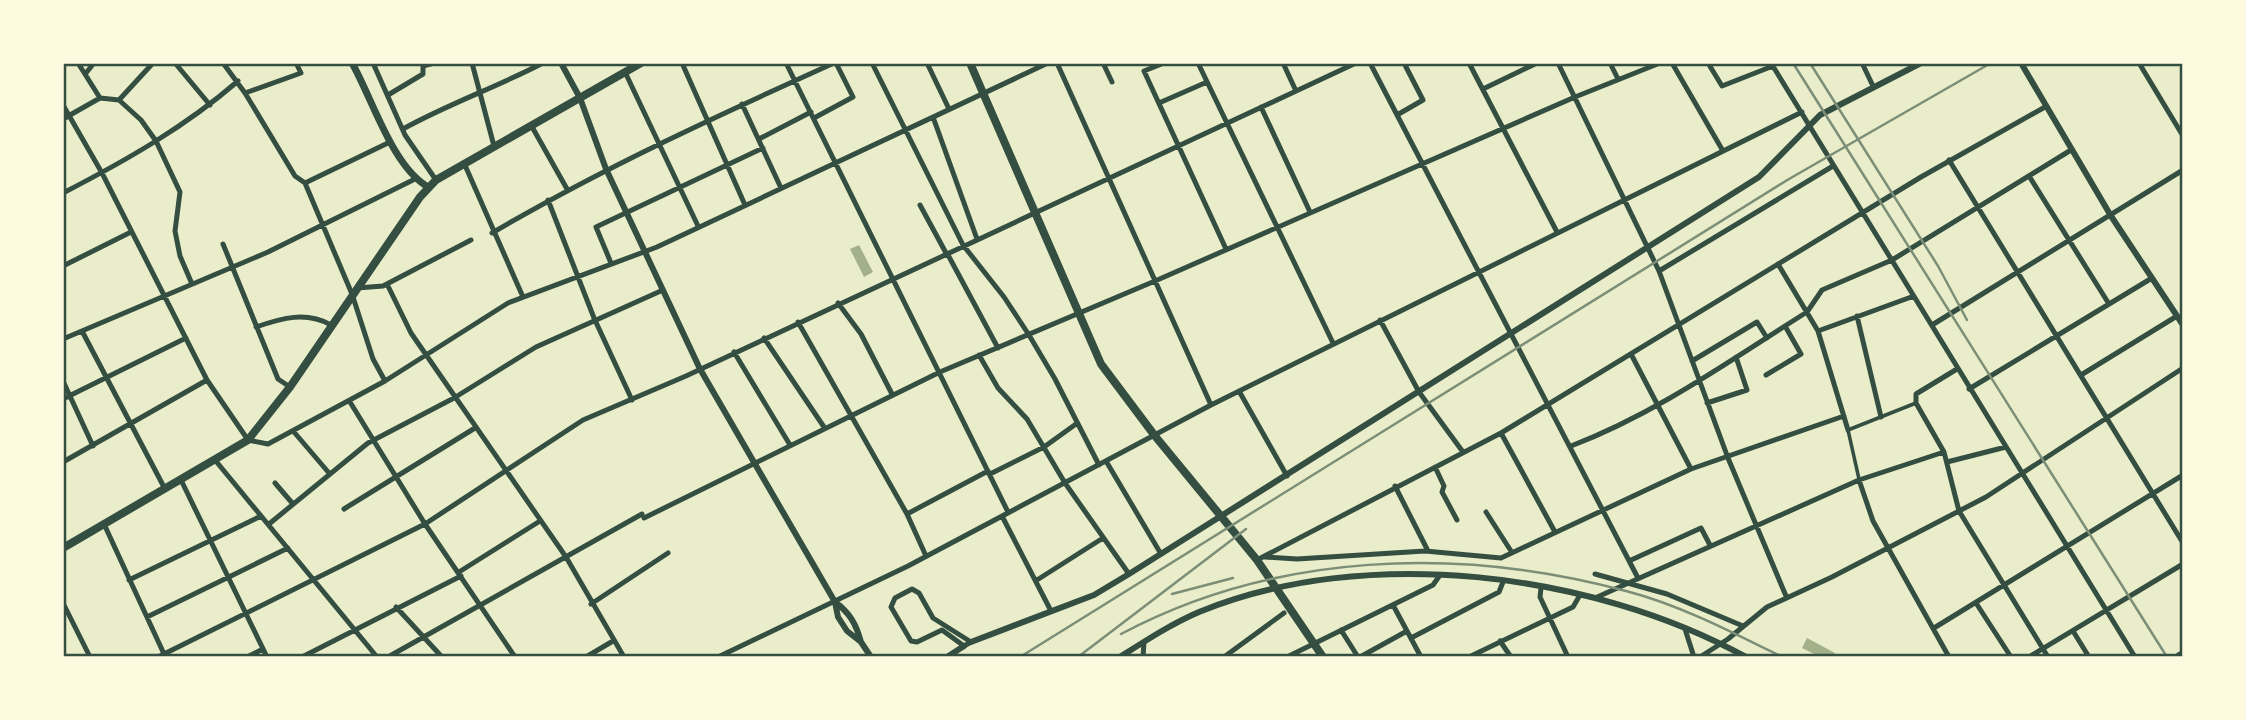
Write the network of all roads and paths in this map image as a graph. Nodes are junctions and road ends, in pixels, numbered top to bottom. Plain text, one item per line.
1 (78, 63) edge
2 (94, 63) edge
3 (153, 63) edge
4 (176, 63) edge
5 (223, 63) edge
6 (296, 63) edge
7 (352, 63) edge
8 (373, 63) edge
9 (434, 63) edge
10 (472, 63) edge
11 (544, 63) edge
12 (561, 63) edge
13 (641, 63) edge
14 (682, 63) edge
15 (786, 63) edge
16 (835, 63) edge
17 (872, 63) edge
18 (927, 63) edge
19 (970, 63) edge
20 (1048, 63) edge
21 (1058, 63) edge
22 (1103, 63) edge
23 (1164, 63) edge
24 (1198, 63) edge
25 (1283, 63) edge
26 (1356, 63) edge
27 (1370, 63) edge
28 (1404, 63) edge
29 (1469, 63) edge
30 (1537, 63) edge
31 (1558, 63) edge
32 (1610, 63) edge
33 (1660, 63) edge
34 (1672, 63) edge
35 (1708, 63) edge
36 (1861, 63) edge
37 (1921, 63) edge
38 (2139, 63) edge
39 (1772, 64) edge
40 (2024, 64) edge
41 (422, 65) edge
42 (625, 72) junction
43 (86, 73) junction
44 (1618, 79) junction
45 (237, 81) junction
46 (794, 81) junction
47 (1112, 82) dead end
48 (1207, 82) junction
49 (1873, 86) junction
50 (1483, 89) junction
51 (1296, 90) junction
52 (245, 93) junction
53 (982, 93) junction
54 (388, 95) junction
55 (480, 95) junction
56 (1575, 97) junction
57 (100, 98) junction
58 (580, 98) junction
59 (118, 100) junction
60 (1159, 103) junction
61 (743, 104) junction
62 (63, 105) edge
63 (210, 106) junction
64 (1261, 107) junction
65 (2045, 107) junction
66 (949, 109) junction
67 (1802, 112) junction
68 (1397, 114) junction
69 (813, 115) junction
70 (66, 117) edge
71 (933, 117) junction
72 (707, 120) junction
73 (1226, 123) junction
74 (1809, 124) junction
75 (531, 125) junction
76 (1503, 127) junction
77 (403, 129) junction
78 (904, 130) junction
79 (2183, 136) edge
80 (759, 139) junction
81 (156, 141) junction
82 (660, 141) junction
83 (390, 142) junction
84 (1178, 145) junction
85 (494, 146) junction
86 (763, 148) junction
87 (2071, 150) junction
88 (1723, 151) junction
89 (1949, 160) junction
90 (837, 162) junction
91 (1422, 162) junction
92 (464, 163) junction
93 (727, 165) junction
94 (1833, 166) junction
95 (606, 169) junction
96 (2183, 170) edge
97 (102, 173) junction
98 (2029, 176) junction
99 (1109, 177) junction
100 (415, 179) junction
101 (436, 180) junction
102 (305, 183) junction
103 (428, 187) junction
104 (681, 187) junction
105 (781, 188) junction
106 (567, 189) junction
107 (63, 193) edge
108 (1625, 199) junction
109 (548, 200) junction
110 (745, 205) junction
111 (919, 205) dead end
112 (1978, 207) junction
113 (1310, 212) junction
114 (626, 213) junction
115 (1034, 213) junction
116 (1862, 214) junction
117 (2111, 216) junction
118 (324, 224) junction
119 (698, 226) junction
120 (1276, 227) junction
121 (131, 232) junction
122 (1557, 232) junction
123 (492, 233) junction
124 (977, 239) junction
125 (471, 240) dead end
126 (2070, 241) junction
127 (223, 244) dead end
128 (963, 245) junction
129 (1649, 247) junction
130 (1226, 249) junction
131 (645, 251) junction
132 (946, 253) junction
133 (1892, 260) junction
134 (611, 263) junction
135 (1778, 264) junction
136 (63, 266) edge
137 (233, 267) junction
138 (1479, 271) junction
139 (1659, 271) junction
140 (2018, 272) junction
141 (578, 276) junction
142 (893, 277) junction
143 (2152, 278) junction
144 (1155, 281) junction
145 (192, 284) junction
146 (387, 284) junction
147 (663, 290) junction
148 (354, 291) junction
149 (164, 295) junction
150 (1914, 296) junction
151 (523, 297) junction
152 (838, 303) junction
153 (2109, 304) junction
154 (1077, 312) junction
155 (1807, 312) junction
156 (1857, 316) junction
157 (2177, 316) junction
158 (594, 318) junction
159 (1380, 320) junction
160 (798, 322) junction
161 (331, 325) junction
162 (1679, 325) junction
163 (1932, 325) junction
164 (2183, 325) edge
165 (1785, 326) junction
166 (257, 327) junction
167 (82, 331) junction
168 (1818, 331) junction
169 (1511, 334) junction
170 (1029, 335) junction
171 (2057, 336) junction
172 (186, 338) junction
173 (764, 338) junction
174 (1766, 338) junction
175 (63, 339) edge
176 (1333, 343) junction
177 (998, 348) junction
178 (734, 352) junction
179 (1631, 354) junction
180 (979, 355) junction
181 (426, 356) junction
182 (1735, 357) junction
183 (1692, 361) junction
184 (2183, 368) edge
185 (701, 369) junction
186 (1957, 369) junction
187 (940, 372) junction
188 (2081, 375) junction
189 (106, 376) junction
190 (1766, 376) dead end
191 (206, 380) junction
192 (1699, 380) junction
193 (63, 381) edge
194 (385, 381) junction
195 (290, 387) junction
196 (1969, 389) junction
197 (1238, 391) junction
198 (1419, 392) junction
199 (892, 394) junction
200 (66, 398) edge
201 (454, 398) junction
202 (632, 400) junction
203 (349, 402) junction
204 (1707, 403) junction
205 (1916, 403) junction
206 (1211, 405) junction
207 (1548, 405) junction
208 (1659, 406) junction
209 (849, 414) junction
210 (1844, 416) junction
211 (2106, 416) junction
212 (1881, 417) junction
213 (132, 423) junction
214 (1076, 424) junction
215 (824, 427) junction
216 (475, 428) junction
217 (1848, 430) junction
218 (294, 432) junction
219 (1501, 433) junction
220 (1154, 436) junction
221 (248, 440) junction
222 (374, 441) junction
223 (790, 444) junction
224 (93, 446) junction
225 (1571, 446) junction
226 (1044, 447) junction
227 (2006, 447) junction
228 (1462, 452) junction
229 (1944, 452) junction
230 (1728, 458) junction
231 (215, 460) junction
232 (1106, 461) junction
233 (1947, 461) junction
234 (63, 462) edge
235 (754, 463) junction
236 (1099, 465) junction
237 (1435, 467) junction
238 (1691, 469) junction
239 (504, 472) junction
240 (989, 472) junction
241 (2022, 472) junction
242 (329, 474) junction
243 (1287, 475) junction
244 (2183, 475) edge
245 (396, 477) junction
246 (1859, 480) junction
247 (181, 481) junction
248 (275, 483) dead end
249 (1065, 483) junction
250 (1395, 486) junction
251 (165, 490) junction
252 (2153, 493) junction
253 (293, 504) junction
254 (344, 509) dead end
255 (1603, 510) junction
256 (1959, 511) junction
257 (1486, 512) dead end
258 (907, 514) junction
259 (1005, 514) junction
260 (1223, 515) junction
261 (261, 516) junction
262 (1457, 520) dead end
263 (540, 521) junction
264 (104, 524) junction
265 (269, 524) junction
266 (425, 524) junction
267 (1755, 524) junction
268 (1555, 532) junction
269 (1103, 538) junction
270 (209, 540) junction
271 (2183, 543) edge
272 (1710, 545) junction
273 (63, 548) edge
274 (288, 548) junction
275 (1888, 548) junction
276 (2067, 548) junction
277 (1428, 551) junction
278 (1511, 551) junction
279 (668, 553) dead end
280 (1161, 554) junction
281 (926, 556) junction
282 (566, 557) junction
283 (1260, 558) junction
284 (1629, 561) junction
285 (2183, 564) edge
286 (460, 574) junction
287 (1129, 574) junction
288 (1595, 574) dead end
289 (1440, 576) junction
290 (228, 577) junction
291 (1638, 578) junction
292 (313, 579) junction
293 (129, 580) junction
294 (1037, 580) junction
295 (1503, 582) junction
296 (1629, 582) junction
297 (2004, 586) junction
298 (1541, 588) junction
299 (1276, 589) junction
300 (1580, 595) junction
301 (1786, 596) junction
302 (1595, 598) junction
303 (835, 601) junction
304 (63, 603) edge
305 (1976, 603) junction
306 (591, 604) junction
307 (1393, 605) junction
308 (396, 607) junction
309 (480, 607) junction
310 (2106, 610) junction
311 (65, 611) edge
312 (1051, 611) junction
313 (245, 613) junction
314 (1284, 613) dead end
315 (147, 617) junction
316 (1550, 618) junction
317 (1743, 626) junction
318 (1934, 628) junction
319 (1685, 629) junction
320 (356, 630) junction
321 (1341, 630) junction
322 (1407, 631) junction
323 (2073, 631) junction
324 (424, 638) junction
325 (1411, 638) junction
326 (613, 641) junction
327 (1500, 641) junction
328 (971, 642) junction
329 (1144, 642) junction
330 (1314, 643) junction
331 (1722, 644) junction
332 (964, 646) junction
333 (263, 649) junction
334 (2043, 649) junction
335 (2183, 652) edge
336 (163, 656) edge
337 (90, 657) edge
338 (247, 657) edge
339 (267, 657) edge
340 (302, 657) edge
341 (377, 657) edge
342 (388, 657) edge
343 (442, 657) edge
344 (514, 657) edge
345 (586, 657) edge
346 (624, 657) edge
347 (718, 657) edge
348 (871, 657) edge
349 (947, 657) edge
350 (1120, 657) edge
351 (1143, 657) edge
352 (1224, 657) edge
353 (1287, 657) edge
354 (1323, 657) edge
355 (1359, 657) edge
356 (1421, 657) edge
357 (1469, 657) edge
358 (1511, 657) edge
359 (1568, 657) edge
360 (1694, 657) edge
361 (1700, 657) edge
362 (1746, 657) edge
363 (1949, 657) edge
364 (2011, 657) edge
365 (2029, 657) edge
366 (2048, 657) edge
367 (2089, 657) edge
368 (2135, 657) edge
369 (2175, 657) edge

1 - 43 street
2 - 43 street
3 - 59 street
4 - 63 street
5 - 45 street
6 - 52 street
7 - 83 main road
8 - 54 street
9 - 41 street
10 - 55 street
11 - 55 street
12 - 58 street
13 - 42 main road
14 - 72 street
15 - 46 street
16 - 46 street
16 - 69 street
17 - 78 street
18 - 66 street
19 - 53 main road
20 - 53 street
21 - 99 street
22 - 47 street
23 - 60 street
24 - 48 street
25 - 51 street
26 - 51 street
27 - 68 street
28 - 68 street
29 - 50 street
30 - 50 street
31 - 56 street
32 - 44 street
33 - 44 street
34 - 88 street
35 - 39 street
36 - 49 street
37 - 49 street
38 - 79 street
39 - 67 street
40 - 65 street
41 - 54 street
42 - 58 main road
42 - 82 street
43 - 57 street
44 - 56 street
45 - 52 street
45 - 63 street
46 - 61 street
46 - 69 street
48 - 60 street
48 - 73 street
49 - 74 street
50 - 76 street
51 - 64 street
52 - 102 street
53 - 66 street
53 - 115 main road
54 - 77 street
55 - 77 street
55 - 85 street
56 - 76 street
56 - 108 street
57 - 59 street
57 - 70 street
58 - 75 main road
58 - 95 street
59 - 81 street
60 - 84 street
61 - 72 street
61 - 80 street
62 - 70 street
63 - 81 street
64 - 73 street
64 - 113 street
65 - 87 street
65 - 89 street
66 - 71 street
67 - 74 street
67 - 88 street
68 - 91 street
69 - 80 street
69 - 90 street
70 - 97 street
71 - 78 street
71 - 124 street
72 - 82 street
72 - 93 street
73 - 84 street
73 - 120 street
74 - 94 street
74 - 129 street
75 - 85 main road
75 - 106 street
76 - 91 street
76 - 122 street
77 - 101 street
78 - 90 street
78 - 128 street
80 - 86 street
81 - 97 street
81 - 145 street
82 - 95 street
82 - 104 street
83 - 100 main road
83 - 102 street
84 - 99 street
84 - 130 street
85 - 92 main road
86 - 93 street
86 - 105 street
87 - 98 street
87 - 117 street
88 - 108 street
89 - 112 street
89 - 116 street
90 - 105 street
90 - 142 street
91 - 113 street
91 - 138 street
92 - 101 main road
92 - 123 street
93 - 104 street
93 - 110 street
94 - 116 street
94 - 139 street
95 - 106 street
95 - 114 street
96 - 117 street
97 - 107 street
97 - 121 street
98 - 112 street
98 - 126 street
99 - 115 street
99 - 144 street
100 - 103 main road
100 - 118 street
101 - 103 main road
102 - 118 street
103 - 148 main road
104 - 114 street
104 - 119 street
105 - 110 street
106 - 109 street
108 - 122 street
108 - 129 street
109 - 123 street
109 - 141 street
110 - 119 street
111 - 132 street
112 - 133 street
112 - 140 street
113 - 120 street
114 - 131 street
114 - 134 street
115 - 124 street
115 - 154 main road
116 - 133 street
116 - 135 street
117 - 126 street
117 - 143 street
118 - 137 street
118 - 148 street
119 - 131 street
120 - 130 street
120 - 176 street
121 - 136 street
121 - 149 street
122 - 138 street
123 - 151 street
124 - 128 street
125 - 146 street
126 - 140 street
126 - 153 street
127 - 137 street
128 - 132 street
128 - 170 street
129 - 139 street
129 - 169 street
130 - 144 street
131 - 134 street
131 - 147 street
132 - 142 street
132 - 177 street
133 - 150 street
133 - 155 street
134 - 141 street
135 - 155 street
135 - 162 street
137 - 145 street
137 - 166 street
138 - 159 street
138 - 169 street
139 - 162 street
140 - 163 street
140 - 171 street
141 - 151 street
141 - 158 street
142 - 152 street
142 - 187 street
143 - 153 street
143 - 157 street
144 - 154 street
144 - 206 street
145 - 149 street
146 - 148 street
146 - 181 street
147 - 158 street
147 - 185 street
148 - 161 main road
148 - 194 street
149 - 167 street
149 - 172 street
150 - 156 street
150 - 163 street
151 - 181 street
152 - 160 street
152 - 199 street
153 - 171 street
154 - 170 street
154 - 220 main road
155 - 165 street
155 - 168 street
156 - 168 street
156 - 212 street
157 - 164 street
157 - 188 street
158 - 201 street
158 - 202 street
159 - 176 street
159 - 198 street
160 - 173 street
160 - 209 street
161 - 166 street
161 - 195 main road
162 - 179 street
162 - 183 street
163 - 186 street
165 - 174 street
165 - 190 street
166 - 195 street
167 - 175 street
167 - 189 street
168 - 210 street
169 - 198 street
169 - 207 street
170 - 177 street
170 - 214 street
171 - 188 street
171 - 196 street
172 - 189 street
172 - 191 street
173 - 178 street
173 - 215 street
174 - 182 street
174 - 183 street
176 - 197 street
177 - 180 street
178 - 185 street
178 - 223 street
179 - 207 street
179 - 208 street
180 - 187 street
180 - 226 street
181 - 194 street
181 - 201 street
182 - 192 street
182 - 204 street
183 - 192 street
184 - 211 street
185 - 202 street
185 - 235 street
186 - 196 street
186 - 205 street
187 - 199 street
187 - 240 street
188 - 211 street
189 - 200 street
189 - 213 street
191 - 213 street
191 - 221 street
192 - 204 street
192 - 208 street
193 - 200 street
194 - 203 street
195 - 221 main road
196 - 227 street
197 - 206 street
197 - 243 street
198 - 228 street
198 - 243 street
199 - 209 street
200 - 224 street
201 - 216 street
201 - 222 street
202 - 239 street
203 - 218 street
203 - 222 street
204 - 230 street
205 - 212 street
205 - 229 street
206 - 220 street
207 - 219 street
207 - 225 street
208 - 225 street
208 - 238 street
209 - 215 street
209 - 258 street
210 - 217 street
210 - 230 street
211 - 241 street
211 - 252 street
212 - 217 street
213 - 224 street
213 - 251 street
214 - 226 street
214 - 236 street
215 - 223 street
216 - 239 street
216 - 245 street
217 - 246 street
218 - 221 street
218 - 242 street
219 - 228 street
219 - 268 street
220 - 232 street
220 - 260 main road
221 - 231 main road
222 - 242 street
222 - 245 street
223 - 235 street
224 - 234 street
225 - 255 street
226 - 240 street
226 - 249 street
227 - 233 street
227 - 241 street
228 - 237 street
229 - 233 street
229 - 246 street
230 - 238 street
230 - 267 street
231 - 247 main road
231 - 261 street
232 - 236 street
232 - 280 street
233 - 256 street
235 - 282 street
235 - 303 street
236 - 249 street
237 - 250 street
237 - 262 street
238 - 255 street
239 - 263 street
239 - 266 street
240 - 258 street
240 - 259 street
241 - 256 street
241 - 276 street
242 - 253 street
243 - 260 street
244 - 252 street
245 - 254 street
245 - 266 street
246 - 267 street
246 - 275 street
247 - 251 main road
247 - 270 street
248 - 253 street
249 - 259 street
249 - 269 street
250 - 277 street
250 - 283 street
251 - 264 main road
252 - 271 street
252 - 276 street
253 - 265 street
255 - 268 street
255 - 284 street
256 - 275 street
256 - 297 street
257 - 278 street
258 - 281 street
259 - 281 street
259 - 294 street
260 - 280 street
260 - 283 main road
261 - 265 street
261 - 270 street
263 - 282 street
263 - 286 street
264 - 273 main road
264 - 293 street
265 - 274 street
266 - 286 street
266 - 292 street
267 - 272 street
267 - 301 street
268 - 278 street
269 - 287 street
269 - 294 street
270 - 290 street
270 - 293 street
272 - 284 street
272 - 291 street
274 - 290 street
274 - 292 street
275 - 301 street
275 - 318 street
276 - 297 street
276 - 310 street
277 - 278 street
277 - 283 street
279 - 306 street
280 - 287 street
281 - 303 street
282 - 306 street
282 - 309 street
283 - 299 main road
284 - 291 street
285 - 310 street
286 - 308 street
286 - 309 street
287 - 312 street
288 - 296 street
289 - 295 street
289 - 299 street
289 - 307 street
290 - 313 street
290 - 315 street
291 - 296 street
292 - 313 street
292 - 320 street
293 - 315 street
294 - 312 street
295 - 298 street
295 - 325 street
296 - 302 street
296 - 317 street
297 - 305 street
297 - 334 street
298 - 300 street
298 - 316 street
299 - 329 street
299 - 330 main road
300 - 302 street
300 - 316 street
301 - 317 street
302 - 319 street
303 - 347 street
303 - 348 street
304 - 311 street
305 - 318 street
305 - 364 street
306 - 326 street
307 - 321 street
307 - 322 street
308 - 320 street
308 - 324 street
309 - 324 street
309 - 344 street
310 - 323 street
310 - 368 street
311 - 337 street
312 - 328 street
313 - 333 street
313 - 336 street
314 - 352 street
315 - 336 street
316 - 327 street
316 - 359 street
317 - 331 street
318 - 363 street
319 - 331 street
319 - 360 street
320 - 340 street
320 - 341 street
321 - 330 street
321 - 355 street
322 - 325 street
322 - 355 street
323 - 334 street
323 - 367 street
324 - 342 street
324 - 343 street
325 - 356 street
326 - 345 street
326 - 346 street
327 - 357 street
327 - 358 street
328 - 332 street
328 - 332 street
329 - 350 street
329 - 351 street
330 - 353 street
330 - 354 main road
331 - 361 street
331 - 362 street
332 - 349 street
333 - 338 street
333 - 339 street
334 - 365 street
334 - 366 street
335 - 369 street

